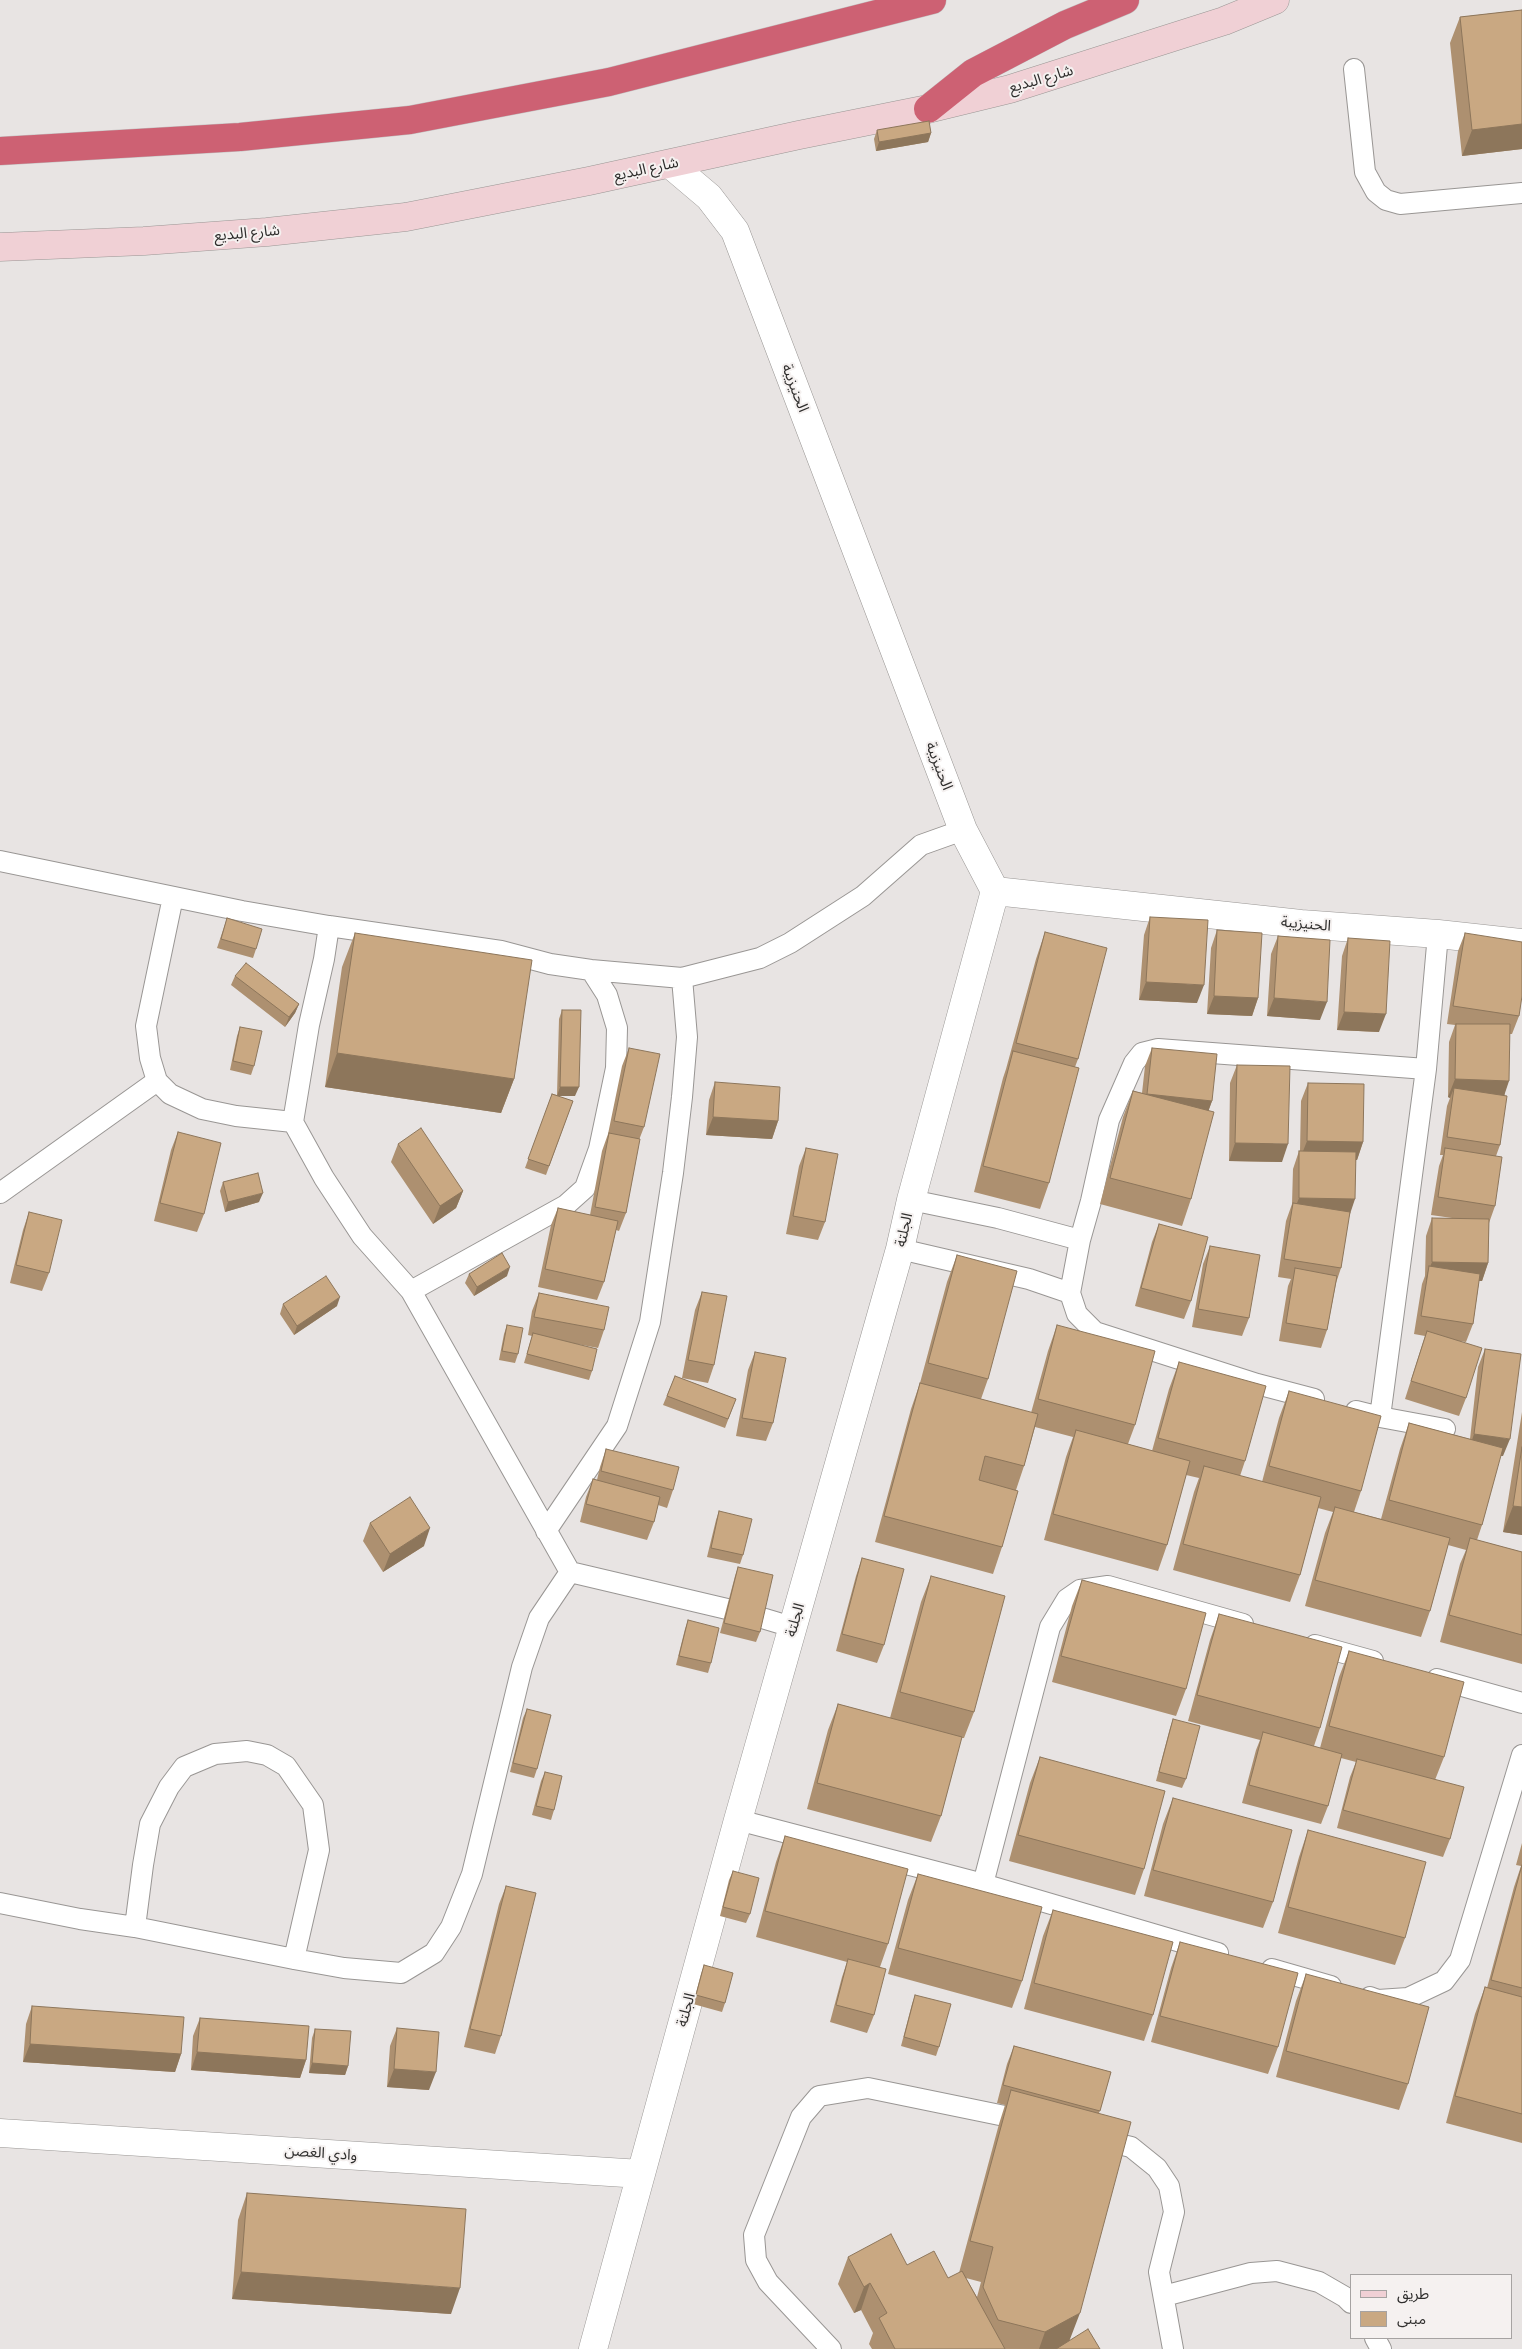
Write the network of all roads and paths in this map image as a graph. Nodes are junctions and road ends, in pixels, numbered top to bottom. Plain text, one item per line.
1 (932, 0) edge
2 (1125, 0) edge
3 (1275, 0) edge
4 (1354, 69) dead end
5 (928, 109) junction
6 (0, 151) edge
7 (670, 164) junction
8 (1522, 193) edge
9 (0, 247) edge
10 (963, 830) junction
11 (0, 861) edge
12 (995, 891) junction
13 (174, 897) junction
14 (329, 926) junction
15 (1438, 934) junction
16 (1522, 943) edge
17 (591, 970) junction
18 (682, 978) junction
19 (1426, 1068) junction
20 (157, 1081) junction
21 (293, 1122) junction
22 (0, 1193) edge
23 (911, 1200) junction
24 (1080, 1240) junction
25 (900, 1249) junction
26 (411, 1291) junction
27 (1070, 1293) junction
28 (1380, 1417) junction
29 (1445, 1429) dead end
30 (546, 1531) junction
31 (570, 1572) junction
32 (726, 1609) edge
33 (762, 1618) edge
34 (792, 1627) junction
35 (1259, 1629) edge
36 (1296, 1639) edge
37 (1390, 1666) edge
38 (1418, 1674) edge
39 (1522, 1703) edge
40 (1522, 1755) edge
41 (738, 1820) junction
42 (983, 1884) junction
43 (0, 1902) edge
44 (135, 1927) junction
45 (294, 1959) junction
46 (1048, 2126) edge
47 (0, 2133) edge
48 (1076, 2133) edge
49 (641, 2174) junction
50 (1164, 2296) junction
51 (1350, 2302) edge
52 (593, 2349) edge
53 (831, 2349) edge
54 (1173, 2349) edge

1 - 6 highway
2 - 5 highway
3 - 5 main road, شارع البديع
4 - 8 lane
5 - 7 main road, شارع البديع
7 - 9 main road, شارع البديع
7 - 10 street, الحنيزيبة
10 - 12 street, الحنيزيبة
10 - 18 lane
11 - 13 lane
12 - 15 street, الحنيزيبة
12 - 23 street, الجلتة
13 - 14 lane
13 - 20 lane
14 - 17 lane
14 - 21 lane
15 - 16 street, الحنيزيبة
15 - 19 lane
17 - 18 lane
17 - 26 lane
18 - 30 lane
19 - 24 lane
19 - 28 lane
20 - 21 lane
20 - 22 lane
21 - 26 lane
23 - 24 lane
23 - 25 street, الجلتة
24 - 27 lane
25 - 27 lane
25 - 34 street, الجلتة
26 - 30 lane
27 - 28 lane
28 - 29 lane
30 - 31 lane
31 - 32 lane
31 - 45 lane
33 - 34 lane
34 - 41 street, الجلتة
35 - 42 lane
36 - 37 lane
38 - 39 lane
40 - 42 lane
41 - 42 lane
41 - 49 street, الجلتة
43 - 44 lane
44 - 45 lane
44 - 45 lane
46 - 53 lane
47 - 49 street, وادي الغصن
48 - 50 lane
49 - 52 street, الجلتة
50 - 51 lane
50 - 54 lane

